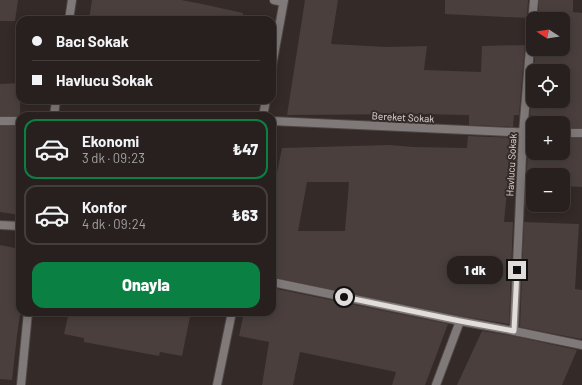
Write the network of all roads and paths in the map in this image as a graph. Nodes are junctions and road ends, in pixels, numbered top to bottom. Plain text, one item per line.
1 (72, 0) edge
2 (274, 0) edge
3 (534, 0) edge
4 (283, 1) edge
5 (70, 16) edge
6 (276, 42) edge
7 (0, 121) edge
8 (16, 121) edge
9 (276, 121) edge
10 (523, 133) junction
11 (570, 133) edge
12 (582, 133) edge
13 (0, 225) edge
14 (16, 226) edge
15 (276, 283) edge
16 (28, 316) edge
17 (231, 316) edge
18 (460, 321) junction
19 (514, 331) junction
20 (582, 345) edge
21 (21, 385) edge
22 (217, 385) edge
23 (436, 385) edge

1 - 5 street
2 - 4 street
3 - 10 street, Havlucu Sokak
4 - 6 street
7 - 8 street
9 - 10 street, Bereket Sokak
10 - 19 street, Havlucu Sokak
11 - 12 street
13 - 14 street
15 - 18 street
16 - 21 street
17 - 22 street
18 - 19 street
18 - 23 street
19 - 20 street

